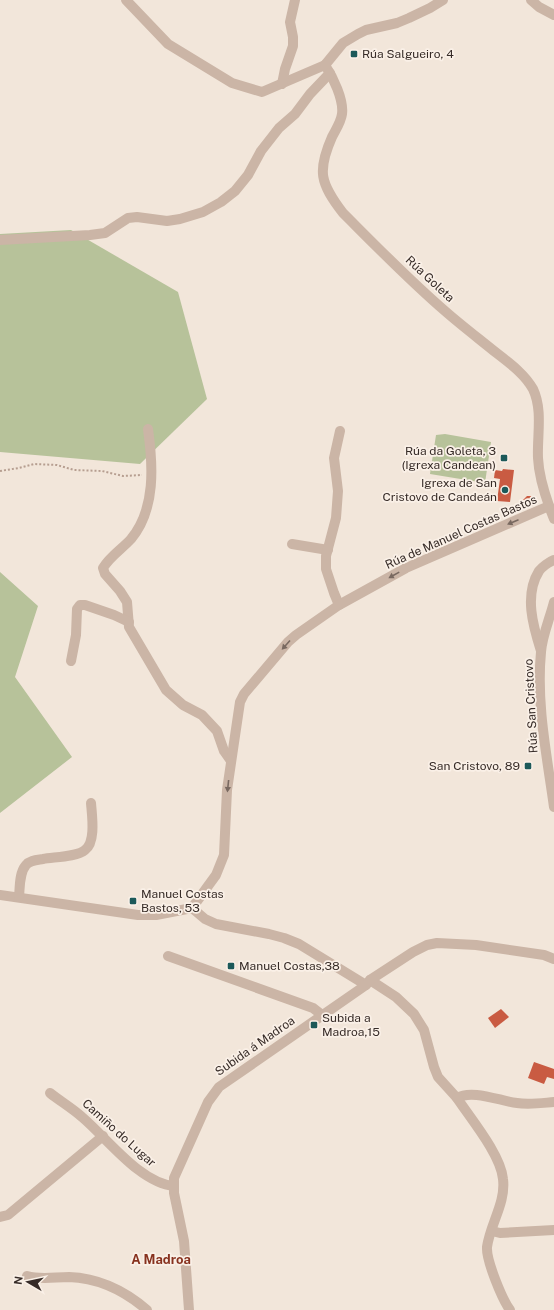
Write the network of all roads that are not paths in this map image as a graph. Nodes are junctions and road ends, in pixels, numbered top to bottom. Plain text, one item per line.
1 (126, 0) edge
2 (295, 0) edge
3 (531, 0) edge
4 (438, 1) edge
5 (554, 15) edge
6 (328, 69) junction
7 (282, 84) junction
8 (0, 240) edge
9 (148, 429) dead end
10 (340, 431) dead end
11 (549, 506) junction
12 (554, 519) edge
13 (292, 544) dead end
14 (328, 550) junction
15 (554, 560) edge
16 (554, 602) edge
17 (340, 606) junction
18 (129, 622) junction
19 (541, 651) junction
20 (71, 661) dead end
21 (231, 761) junction
22 (91, 803) dead end
23 (554, 807) edge
24 (0, 895) edge
25 (18, 897) junction
26 (192, 908) junction
27 (168, 956) dead end
28 (554, 959) edge
29 (368, 983) junction
30 (322, 1015) junction
31 (50, 1093) dead end
32 (457, 1098) junction
33 (554, 1102) edge
34 (103, 1136) junction
35 (174, 1186) junction
36 (0, 1217) edge
37 (554, 1230) edge
38 (492, 1231) junction
39 (26, 1276) dead end
40 (147, 1310) edge
41 (189, 1310) edge
42 (510, 1310) edge

1 - 7 street
2 - 7 street
3 - 5 street
4 - 6 street
6 - 7 street
6 - 8 street
6 - 11 street, Rúa Goleta
9 - 18 street
10 - 14 street
11 - 12 street
11 -> 17 street, Rúa de Manuel Costas Bastos
13 - 14 street
14 - 17 street
15 - 19 street, Rúa San Cristovo
16 - 19 street, Rúa San Cristovo
17 -> 21 street, Rúa de Manuel Costas Bastos
18 - 20 street
18 - 21 street
19 - 23 street, Rúa San Cristovo
21 -> 26 street, Rúa de Manuel Costas Bastos
22 - 25 street
24 - 25 street
25 - 26 street
26 - 29 street
27 - 30 street, Subida á Madroa
28 - 29 street, Subida á Madroa
29 - 30 street, Subida á Madroa
29 - 32 street
30 - 35 street, Subida á Madroa
31 - 34 street, Camiño do Lugar
32 - 33 street
32 - 38 street
34 - 35 street, Camiño do Lugar
34 - 36 street
35 - 41 street, Subida á Madroa
37 - 38 street
38 - 42 street
39 - 40 street

